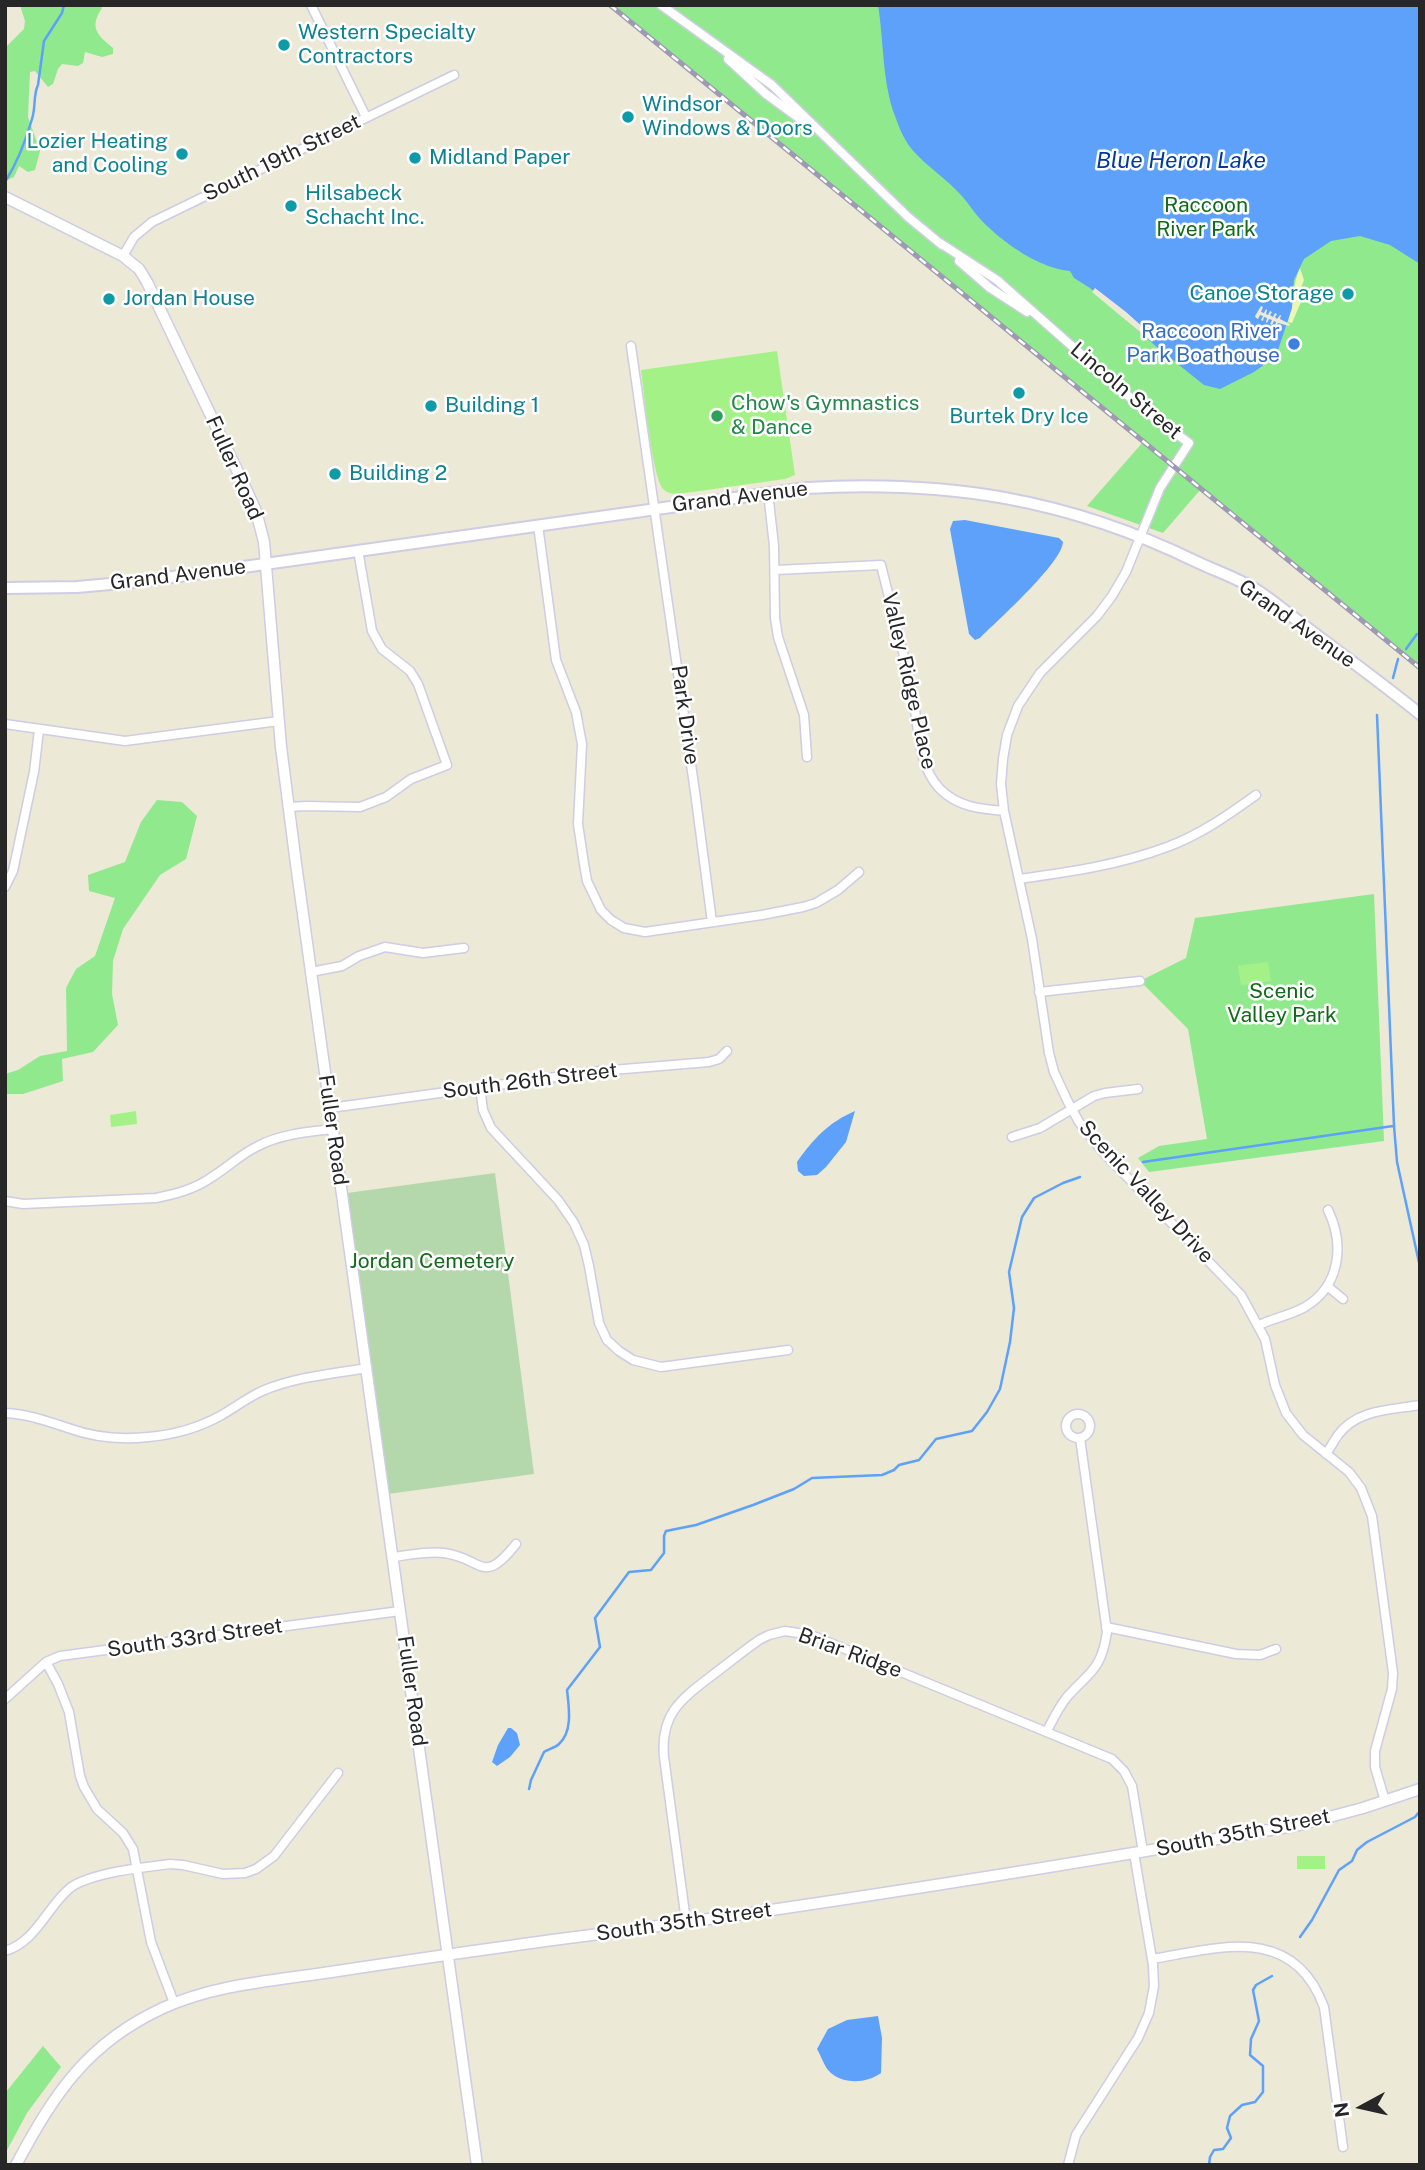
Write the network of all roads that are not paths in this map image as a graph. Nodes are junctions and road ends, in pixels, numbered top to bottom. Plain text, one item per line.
1 (311, 5) edge
2 (661, 5) edge
3 (454, 75) dead end
4 (366, 117) junction
5 (7, 198) edge
6 (123, 256) junction
7 (631, 346) dead end
8 (768, 492) junction
9 (655, 508) junction
10 (538, 525) junction
11 (1140, 536) junction
12 (358, 550) junction
13 (265, 563) junction
14 (775, 570) junction
15 (5, 588) edge
16 (1420, 714) edge
17 (279, 721) junction
18 (5, 724) edge
19 (40, 730) junction
20 (807, 757) dead end
21 (1256, 796) dead end
22 (289, 807) junction
23 (1004, 810) junction
24 (859, 872) dead end
25 (1020, 879) junction
26 (5, 887) edge
27 (712, 922) junction
28 (464, 948) dead end
29 (311, 972) junction
30 (1140, 981) dead end
31 (1040, 992) junction
32 (727, 1051) dead end
33 (480, 1087) junction
34 (1138, 1089) dead end
35 (330, 1108) junction
36 (1072, 1110) junction
37 (333, 1129) junction
38 (1012, 1137) dead end
39 (5, 1201) edge
40 (1328, 1210) dead end
41 (1327, 1286) junction
42 (1343, 1299) dead end
43 (1259, 1325) junction
44 (788, 1350) dead end
45 (367, 1368) junction
46 (1420, 1405) edge
47 (5, 1413) edge
48 (1080, 1438) dead end
49 (1326, 1454) junction
50 (516, 1544) dead end
51 (393, 1557) junction
52 (400, 1611) junction
53 (1106, 1627) junction
54 (1276, 1649) dead end
55 (46, 1662) junction
56 (5, 1699) edge
57 (1047, 1731) junction
58 (338, 1773) dead end
59 (1420, 1789) edge
60 (1385, 1801) junction
61 (1138, 1853) junction
62 (138, 1870) junction
63 (686, 1921) junction
64 (5, 1951) edge
65 (449, 1954) junction
66 (1152, 1959) junction
67 (174, 2003) junction
68 (1343, 2147) dead end
69 (16, 2165) edge
70 (477, 2165) edge
71 (1068, 2165) edge

1 - 4 street
2 - 11 street, Lincoln Street
3 - 4 street, South 19th Street
4 - 6 street, South 19th Street
5 - 6 street, Fuller Road
6 - 13 street, Fuller Road
7 - 9 street, Park Drive
8 - 9 main road, Grand Avenue
8 - 11 main road, Grand Avenue
8 - 14 street
9 - 10 main road, Grand Avenue
9 - 27 street, Park Drive
10 - 12 main road, Grand Avenue
10 - 27 street
11 - 16 main road, Grand Avenue
11 - 23 street, Scenic Valley Drive
12 - 13 main road, Grand Avenue
12 - 22 street
13 - 15 main road, Grand Avenue
13 - 17 street, Fuller Road
14 - 20 street
14 - 23 street, Valley Ridge Place
17 - 19 street
17 - 22 street, Fuller Road
18 - 19 street
19 - 26 street
21 - 25 street
22 - 29 street, Fuller Road
23 - 25 street, Scenic Valley Drive
24 - 27 street
25 - 31 street, Scenic Valley Drive
28 - 29 street
29 - 35 street, Fuller Road
30 - 31 street
31 - 36 street, Scenic Valley Drive
32 - 33 street, South 26th Street
33 - 35 street, South 26th Street
33 - 44 street
34 - 36 street
35 - 37 street, Fuller Road
36 - 38 street
36 - 43 street, Scenic Valley Drive
37 - 39 street
37 - 45 street, Fuller Road
40 - 41 street
41 - 42 street
41 - 43 street
43 - 49 street, Scenic Valley Drive
45 - 47 street
45 - 51 street, Fuller Road
46 - 49 street
48 - 53 street
49 - 60 street, Scenic Valley Drive
50 - 51 street
51 - 52 street, Fuller Road
52 - 55 street, South 33rd Street
52 - 65 street, Fuller Road
53 - 54 street
53 - 57 street
55 - 56 street, South 33rd Street
55 - 62 street
57 - 61 street, Briar Ridge
57 - 63 street, Briar Ridge
58 - 62 street
59 - 60 street, South 35th Street
60 - 61 street, South 35th Street
61 - 63 street, South 35th Street
61 - 66 street, Briar Ridge
62 - 64 street
62 - 67 street
63 - 65 street, South 35th Street
65 - 67 street, South 35th Street
65 - 70 street, Fuller Road
66 - 68 street
66 - 71 street, Briar Ridge
67 - 69 street, South 35th Street

